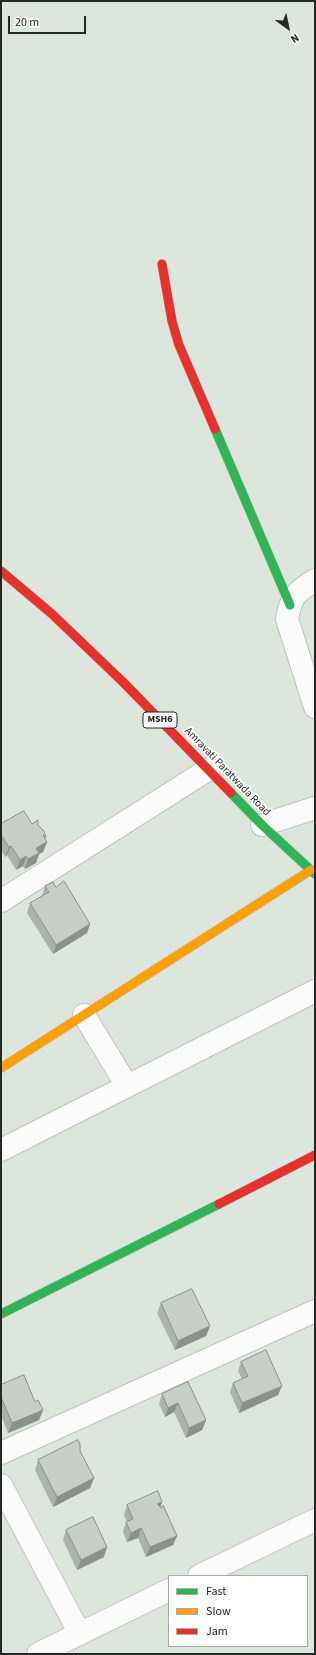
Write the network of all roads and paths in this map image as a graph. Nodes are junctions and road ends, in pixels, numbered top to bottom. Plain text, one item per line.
1 (162, 264) dead end
2 (1, 571) edge
3 (315, 580) edge
4 (290, 605) junction
5 (315, 707) edge
6 (209, 769) junction
7 (315, 808) edge
8 (262, 825) junction
9 (313, 872) edge
10 (1, 901) edge
11 (315, 991) edge
12 (84, 1015) junction
13 (1, 1068) edge
14 (127, 1086) junction
15 (1, 1150) edge
16 (315, 1155) edge
17 (315, 1311) edge
18 (1, 1314) edge
19 (1, 1453) edge
20 (1, 1486) edge
21 (315, 1520) edge
22 (201, 1575) edge
23 (168, 1590) edge
24 (80, 1634) junction
25 (38, 1654) edge

1 - 4 street
2 - 6 street, Amravati Paratwada Road / MSH6
3 - 4 street
4 - 5 street
6 - 8 street, Amravati Paratwada Road / MSH6
6 - 10 street
7 - 8 street
8 - 9 street, Amravati Paratwada Road / MSH6
9 - 12 street
11 - 14 street
12 - 13 street
12 - 14 street
14 - 15 street
16 - 18 street
17 - 19 street
20 - 24 street
21 - 22 street
23 - 24 street
24 - 25 street

